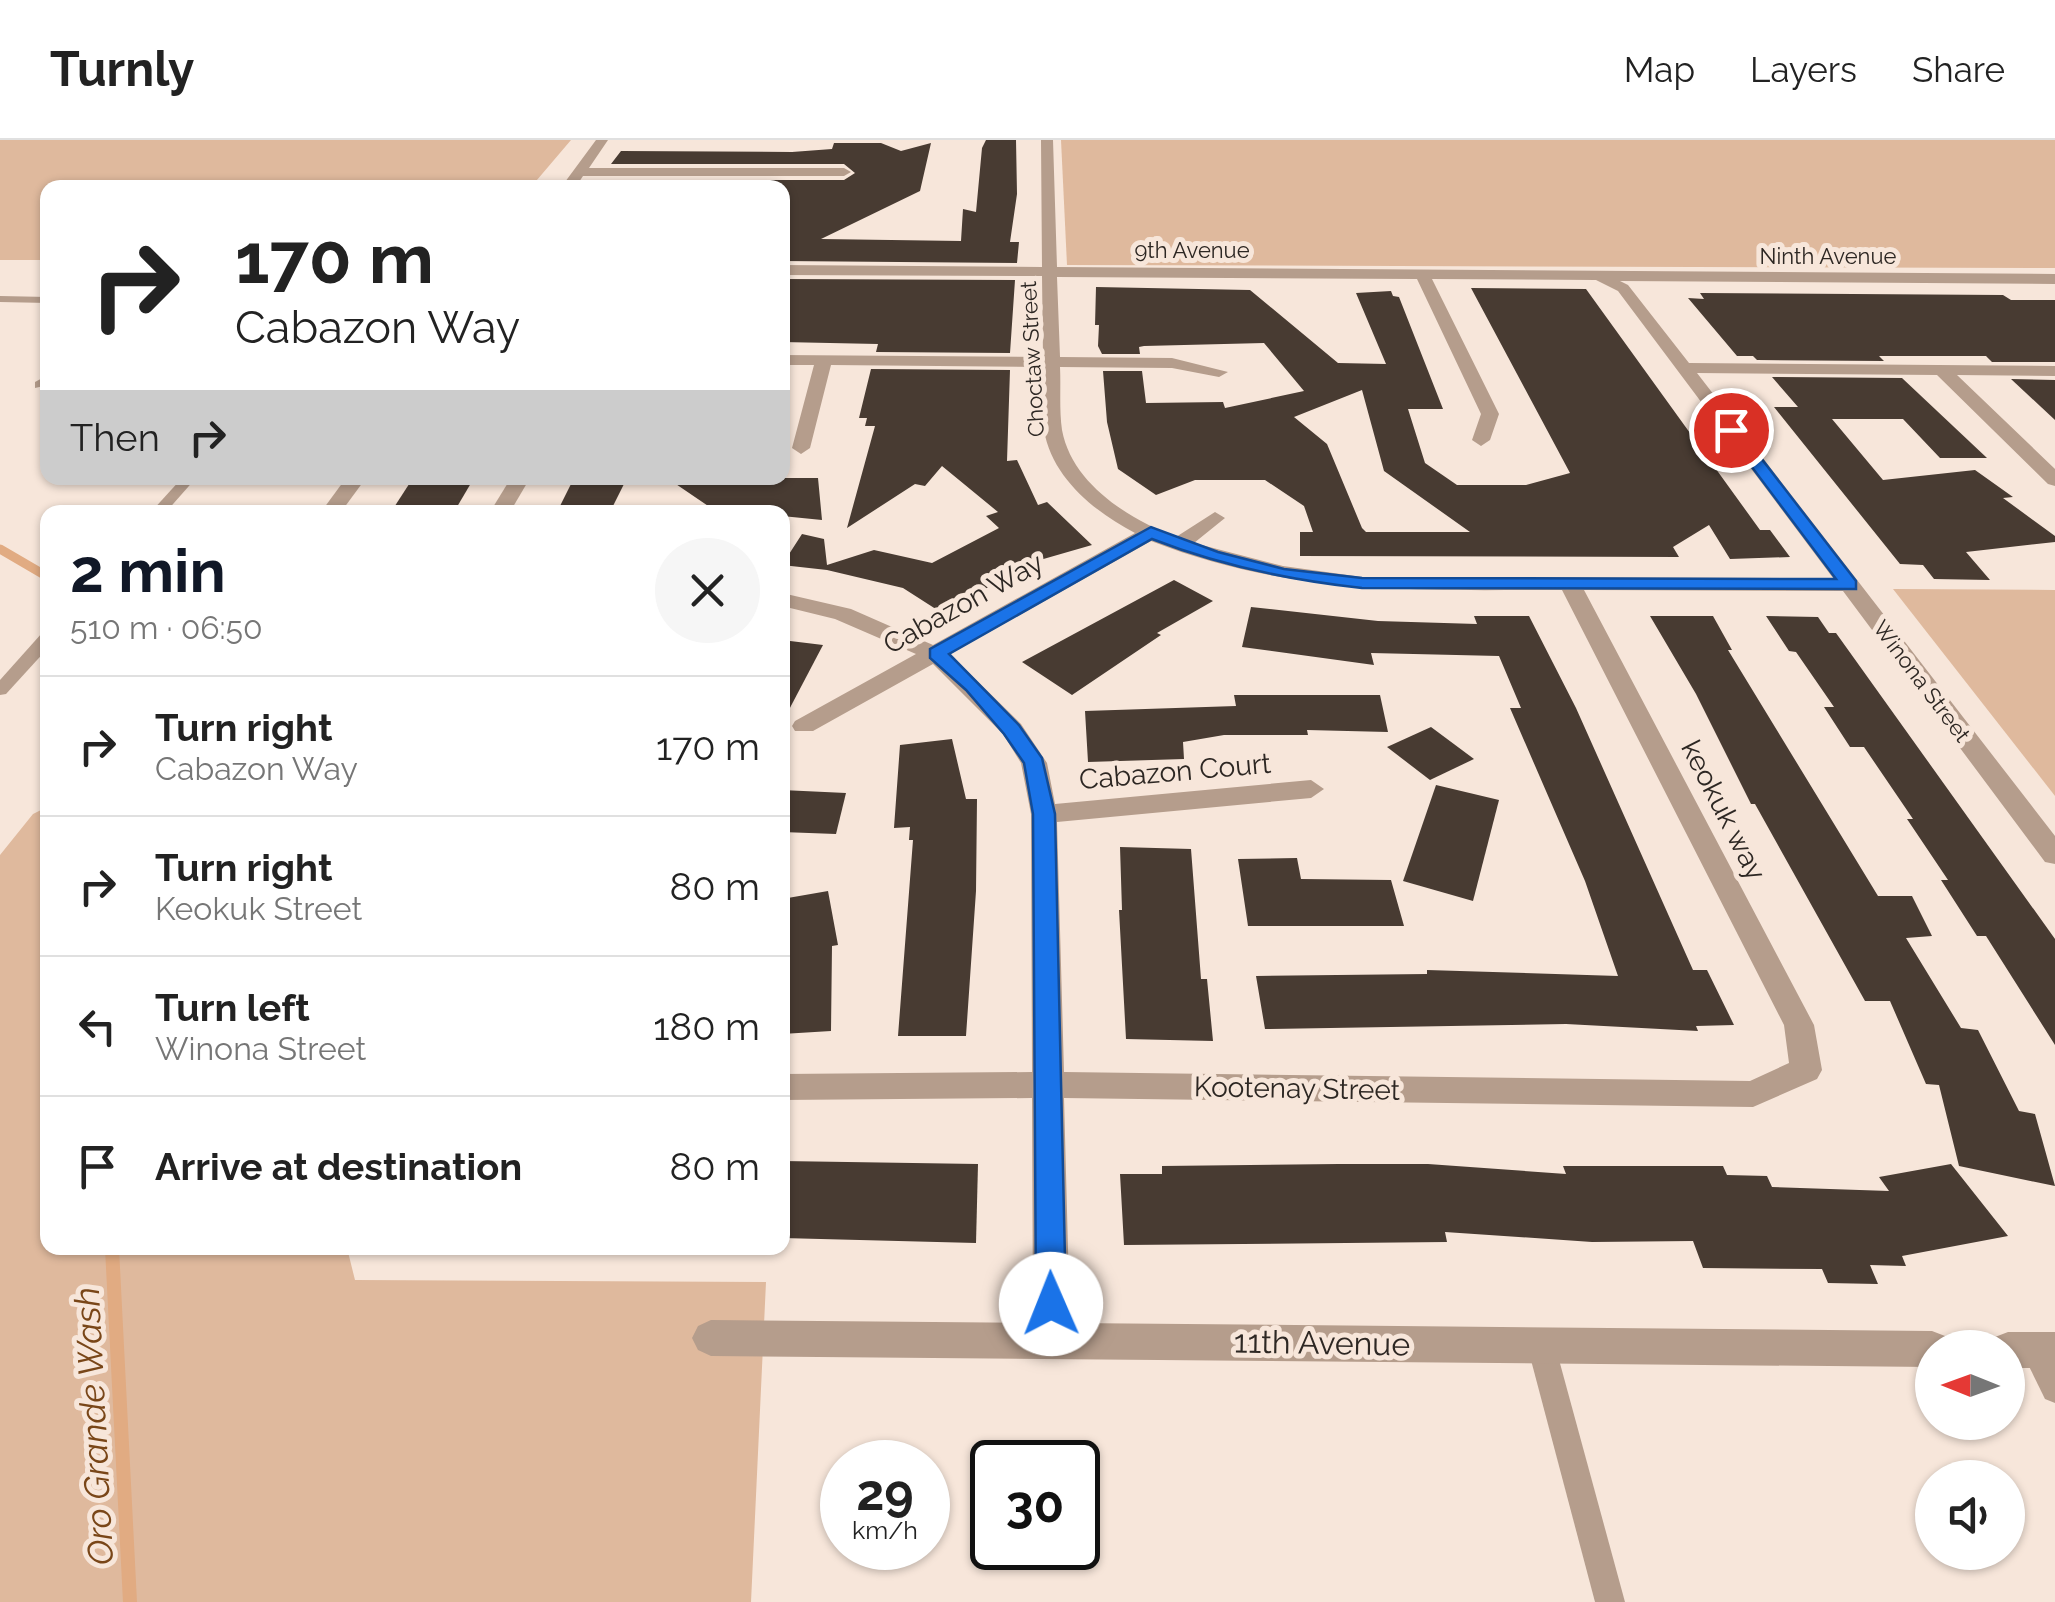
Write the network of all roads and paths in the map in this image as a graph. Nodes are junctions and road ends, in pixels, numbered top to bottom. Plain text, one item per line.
1 (602, 140) edge
2 (1047, 140) edge
3 (580, 172) junction
4 (844, 172) dead end
5 (574, 180) edge
6 (790, 270) edge
7 (1050, 271) junction
8 (1422, 274) junction
9 (1601, 278) junction
10 (2055, 279) edge
11 (0, 299) edge
12 (40, 300) edge
13 (790, 360) edge
14 (824, 360) junction
15 (1054, 362) junction
16 (1684, 368) junction
17 (1941, 370) junction
18 (2055, 371) edge
19 (1219, 372) dead end
20 (1481, 440) dead end
21 (802, 448) dead end
22 (2055, 480) edge
23 (182, 485) edge
24 (164, 505) edge
25 (1215, 518) dead end
26 (1151, 532) junction
27 (1180, 544) junction
28 (1570, 585) junction
29 (1849, 585) junction
30 (790, 601) edge
31 (40, 646) edge
32 (936, 654) junction
33 (0, 690) edge
34 (804, 726) dead end
35 (1311, 789) dead end
36 (1044, 814) junction
37 (2055, 855) edge
38 (1806, 1070) joint
39 (1048, 1085) junction
40 (790, 1088) edge
41 (711, 1338) dead end
42 (1052, 1340) junction
43 (1541, 1345) junction
44 (1915, 1349) edge
45 (2032, 1350) edge
46 (2055, 1388) edge
47 (1610, 1602) edge

1 - 3 street
2 - 7 street, Choctaw Street
3 - 4 street
3 - 5 street
6 - 7 street, 9th Avenue
7 - 8 street, 9th Avenue
7 - 15 street, Choctaw Street
8 - 9 street, 9th Avenue
8 - 20 street
9 - 10 street, Ninth Avenue
9 - 16 street, Winona Street
11 - 12 lane
13 - 14 street
14 - 15 street
14 - 21 street
15 - 19 street
15 - 26 street, Choctaw Street
16 - 17 street
16 - 29 street, Winona Street
17 - 18 street
17 - 22 street
23 - 24 lane
25 - 27 street
26 - 27 street, Choctaw Street
26 - 32 street, Cabazon Way
27 - 28 street, Choctaw Street
28 - 29 street, Choctaw Street
28 - 38 street, keokuk way
29 - 37 street, Winona Street
30 - 32 street
31 - 33 lane
32 - 34 street, Cabazon Way
32 - 36 street
35 - 36 street, Cabazon Court
36 - 39 street
38 - 39 street, Kootenay Street
39 - 40 street, Kootenay Street
39 - 42 street
41 - 42 street, 11th Avenue
42 - 43 street, 11th Avenue
43 - 44 street, 11th Avenue
43 - 47 lane
45 - 46 lane

